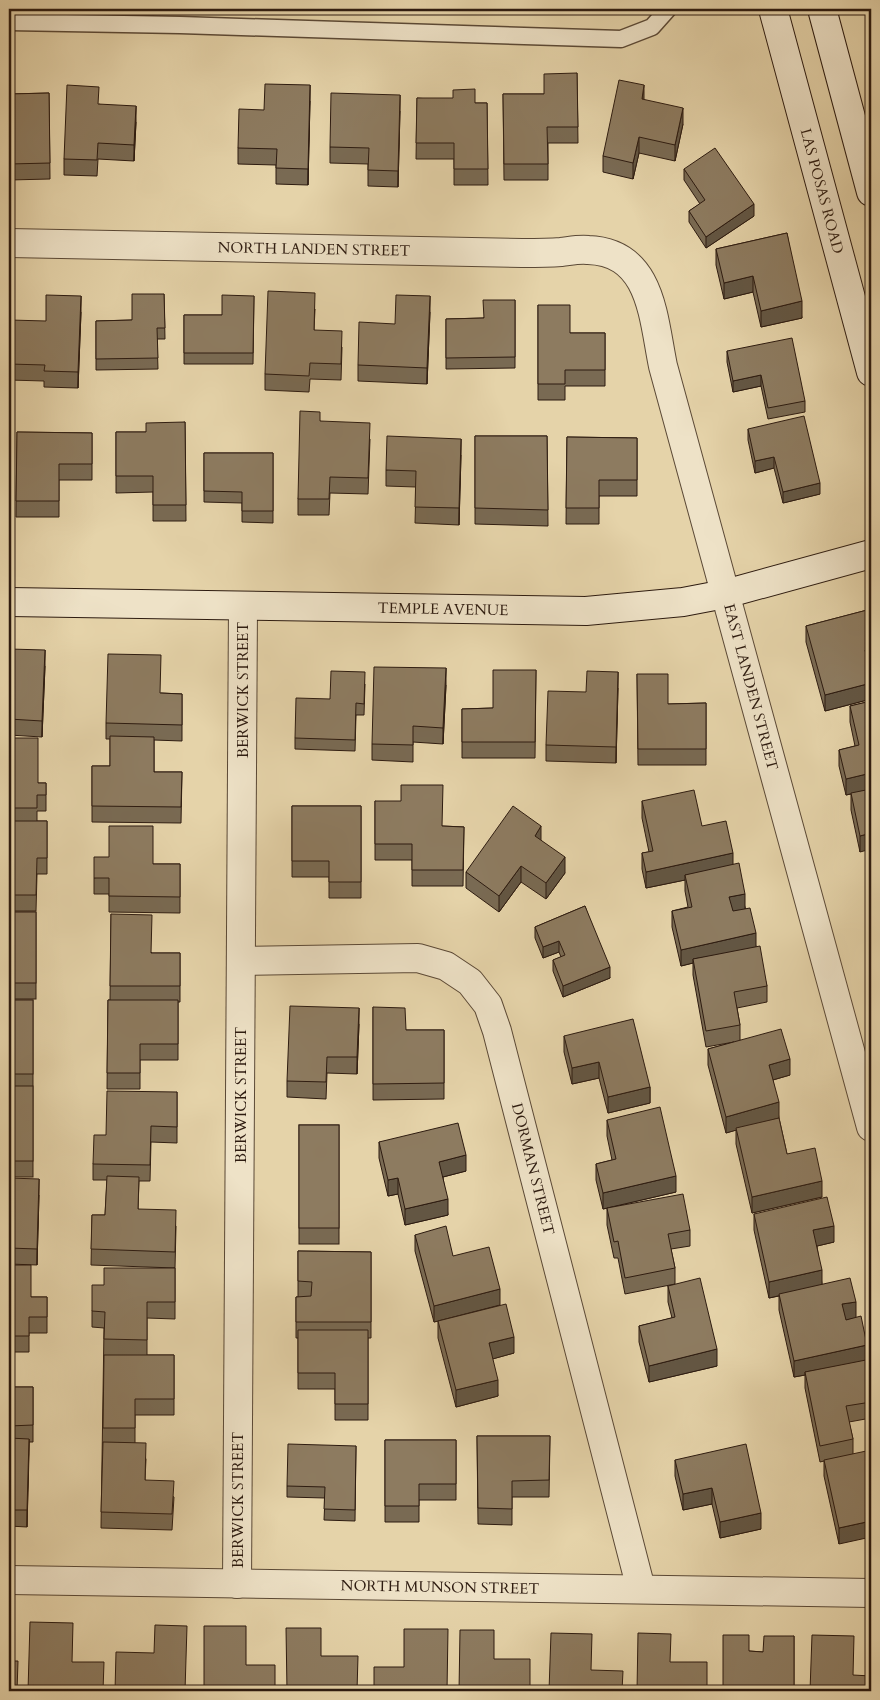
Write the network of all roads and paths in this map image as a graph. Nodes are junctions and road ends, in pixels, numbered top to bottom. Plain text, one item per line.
1 (668, 9) edge
2 (773, 9) edge
3 (822, 9) edge
4 (9, 22) edge
5 (871, 192) edge
6 (9, 243) edge
7 (618, 257) joint
8 (871, 372) edge
9 (871, 554) edge
10 (725, 594) junction
11 (9, 602) edge
12 (244, 606) junction
13 (242, 961) junction
14 (871, 1128) edge
15 (9, 1580) edge
16 (238, 1584) junction
17 (641, 1589) junction
18 (871, 1593) edge

1 - 4 lane
2 - 8 street, LAS POSAS ROAD
3 - 5 street
6 - 7 street, NORTH LANDEN STREET
7 - 10 street, EAST LANDEN STREET
9 - 10 street, TEMPLE AVENUE
10 - 12 street, TEMPLE AVENUE
10 - 14 street, EAST LANDEN STREET
11 - 12 street, TEMPLE AVENUE
12 - 13 street, BERWICK STREET
13 - 16 street, BERWICK STREET
13 - 17 street, DORMAN STREET
15 - 16 street, NORTH MUNSON STREET
16 - 17 street, NORTH MUNSON STREET
17 - 18 street, NORTH MUNSON STREET

